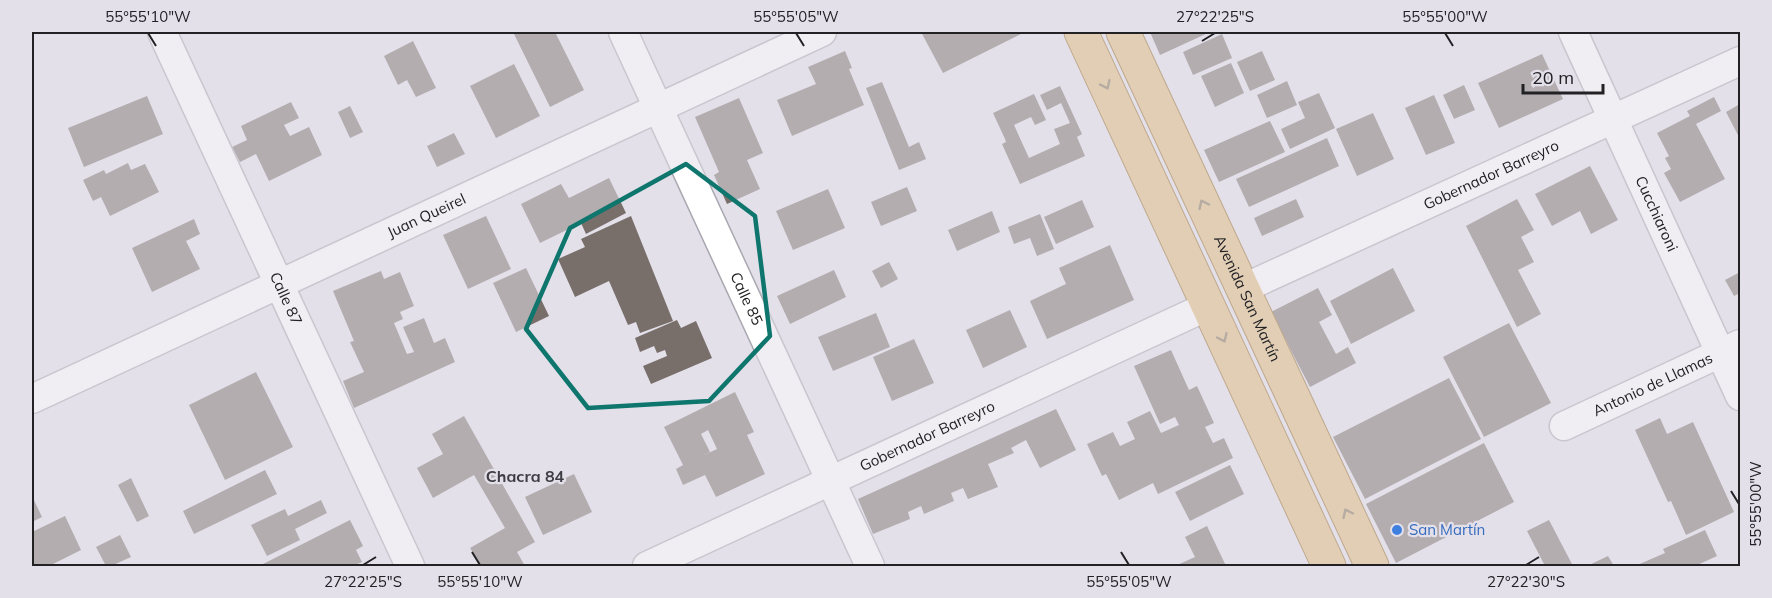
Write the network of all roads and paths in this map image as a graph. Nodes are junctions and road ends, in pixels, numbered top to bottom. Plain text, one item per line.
1 (162, 32) edge
2 (623, 32) edge
3 (822, 32) edge
4 (1082, 32) edge
5 (1123, 32) edge
6 (1573, 32) edge
7 (1740, 61) edge
8 (658, 107) junction
9 (1613, 120) junction
10 (280, 283) junction
11 (1242, 289) junction
12 (1208, 306) junction
13 (1731, 349) edge
14 (1740, 396) edge
15 (32, 399) edge
16 (1564, 426) dead end
17 (830, 481) junction
18 (410, 567) edge
19 (647, 567) edge
20 (870, 567) edge
21 (1329, 567) edge
22 (1372, 567) edge

1 - 10 street, Calle 87
2 - 8 street, Calle 85
3 - 8 street, Juan Queirel
4 -> 12 main road
11 -> 5 main road, Avenida San Martín
6 - 9 street, Cucchiaroni
7 - 9 street, Gobernador Barreyro
8 - 10 street, Juan Queirel
8 - 17 street, Calle 85
9 - 11 street, Gobernador Barreyro
9 - 13 street, Cucchiaroni
10 - 15 street, Juan Queirel
10 - 18 street, Calle 87
22 -> 11 main road, Avenida San Martín
12 - 17 street, Gobernador Barreyro
12 -> 21 main road
13 - 14 street, Cucchiaroni
13 - 16 street, Antonio de Llamas
17 - 19 street, Gobernador Barreyro
17 - 20 street, Calle 85

